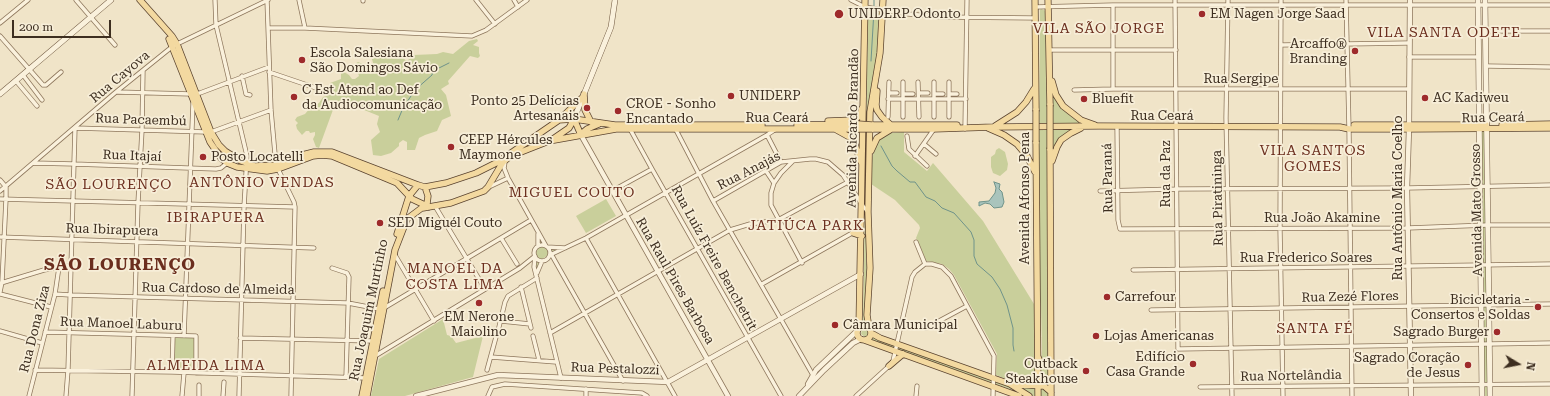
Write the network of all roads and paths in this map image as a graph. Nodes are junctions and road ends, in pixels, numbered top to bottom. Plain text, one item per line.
1 (28, 0) edge
2 (76, 0) edge
3 (111, 0) edge
4 (135, 0) edge
5 (140, 0) edge
6 (215, 0) edge
7 (268, 0) edge
8 (299, 0) edge
9 (476, 0) edge
10 (514, 0) edge
11 (527, 0) edge
12 (615, 0) edge
13 (851, 0) edge
14 (865, 0) edge
15 (883, 0) edge
16 (967, 0) edge
17 (1035, 0) edge
18 (1048, 0) edge
19 (1089, 0) edge
20 (1135, 0) edge
21 (1175, 0) edge
22 (1228, 0) edge
23 (1282, 0) edge
24 (1346, 0) edge
25 (1410, 0) edge
26 (1448, 0) edge
27 (1478, 2) edge
28 (1485, 2) edge
29 (1089, 5) junction
30 (1113, 5) junction
31 (1135, 5) junction
32 (1448, 5) junction
33 (1550, 5) edge
34 (1175, 6) junction
35 (1228, 6) junction
36 (1282, 6) junction
37 (1346, 6) junction
38 (1410, 6) junction
39 (518, 7) junction
40 (867, 7) junction
41 (1035, 7) junction
42 (1048, 7) junction
43 (882, 10) junction
44 (90, 17) junction
45 (967, 17) junction
46 (1035, 18) junction
47 (0, 23) edge
48 (495, 24) junction
49 (216, 25) junction
50 (268, 28) junction
51 (305, 28) junction
52 (1486, 31) junction
53 (1550, 31) edge
54 (1478, 33) junction
55 (0, 36) edge
56 (1409, 43) junction
57 (1347, 44) junction
58 (115, 45) dead end
59 (175, 45) junction
60 (1282, 45) junction
61 (1049, 50) junction
62 (1112, 50) junction
63 (1176, 50) junction
64 (1409, 57) junction
65 (1478, 57) junction
66 (1486, 66) junction
67 (269, 67) junction
68 (1550, 67) edge
69 (30, 69) junction
70 (143, 71) junction
71 (878, 71) junction
72 (61, 72) dead end
73 (269, 72) junction
74 (22, 75) junction
75 (242, 76) junction
76 (1050, 76) junction
77 (16, 81) junction
78 (228, 81) junction
79 (889, 82) dead end
80 (903, 82) dead end
81 (918, 82) dead end
82 (934, 82) dead end
83 (949, 82) dead end
84 (865, 86) junction
85 (1035, 86) junction
86 (1113, 88) junction
87 (1227, 88) junction
88 (1409, 88) junction
89 (1175, 89) junction
90 (1281, 89) junction
91 (1348, 89) junction
92 (322, 90) dead end
93 (1074, 90) dead end
94 (116, 92) junction
95 (142, 93) junction
96 (898, 93) dead end
97 (928, 93) dead end
98 (0, 94) edge
99 (889, 94) junction
100 (903, 94) junction
101 (913, 94) dead end
102 (919, 94) junction
103 (934, 94) junction
104 (943, 94) dead end
105 (949, 94) junction
106 (957, 94) dead end
107 (250, 95) dead end
108 (584, 95) junction
109 (193, 96) junction
110 (919, 99) junction
111 (966, 99) junction
112 (42, 100) dead end
113 (888, 100) junction
114 (903, 100) junction
115 (934, 100) junction
116 (948, 100) junction
117 (1479, 103) junction
118 (37, 106) dead end
119 (1486, 109) junction
120 (271, 110) junction
121 (888, 117) dead end
122 (903, 117) dead end
123 (919, 117) dead end
124 (934, 117) dead end
125 (949, 117) dead end
126 (574, 119) junction
127 (559, 120) junction
128 (238, 121) junction
129 (591, 122) junction
130 (600, 123) junction
131 (812, 124) junction
132 (1550, 124) edge
133 (858, 126) junction
134 (1084, 126) junction
135 (1100, 126) junction
136 (1117, 126) junction
137 (675, 127) junction
138 (891, 127) junction
139 (965, 127) junction
140 (984, 127) junction
141 (993, 127) junction
142 (1176, 127) junction
143 (1227, 127) junction
144 (1281, 127) junction
145 (1349, 127) junction
146 (1409, 127) junction
147 (1479, 127) junction
148 (1486, 127) junction
149 (75, 128) junction
150 (777, 128) junction
151 (833, 128) junction
152 (1550, 128) edge
153 (630, 129) junction
154 (934, 129) junction
155 (142, 130) junction
156 (192, 131) junction
157 (208, 132) junction
158 (581, 135) junction
159 (767, 135) junction
160 (907, 136) dead end
161 (572, 137) joint
162 (549, 141) junction
163 (924, 144) junction
164 (936, 154) dead end
165 (915, 156) junction
166 (870, 159) junction
167 (794, 160) junction
168 (241, 161) junction
169 (505, 161) junction
170 (781, 162) junction
171 (33, 163) junction
172 (227, 163) junction
173 (74, 164) junction
174 (247, 166) junction
175 (927, 166) dead end
176 (140, 167) junction
177 (277, 167) junction
178 (191, 168) junction
179 (652, 169) junction
180 (863, 169) junction
181 (766, 171) junction
182 (698, 174) junction
183 (1050, 174) junction
184 (1037, 176) junction
185 (508, 178) junction
186 (0, 180) edge
187 (848, 182) junction
188 (774, 183) junction
189 (1550, 185) edge
190 (418, 186) junction
191 (425, 186) junction
192 (1479, 186) junction
193 (1487, 186) junction
194 (6, 187) junction
195 (488, 187) junction
196 (1349, 187) junction
197 (1281, 188) junction
198 (1407, 188) junction
199 (1118, 189) junction
200 (1176, 189) junction
201 (1228, 189) junction
202 (0, 191) edge
203 (612, 191) junction
204 (1100, 191) dead end
205 (665, 192) junction
206 (410, 196) junction
207 (0, 199) edge
208 (6, 199) junction
209 (713, 201) junction
210 (73, 202) junction
211 (138, 203) junction
212 (189, 206) junction
213 (428, 206) junction
214 (862, 206) junction
215 (244, 207) junction
216 (295, 207) junction
217 (868, 212) junction
218 (625, 214) junction
219 (531, 220) junction
220 (778, 220) junction
221 (1488, 225) junction
222 (1550, 225) edge
223 (1480, 226) junction
224 (862, 228) junction
225 (1119, 228) joint
226 (1228, 228) junction
227 (1350, 228) junction
228 (1408, 228) junction
229 (1176, 229) junction
230 (1280, 229) junction
231 (730, 230) junction
232 (538, 232) junction
233 (853, 233) junction
234 (862, 236) junction
235 (2, 237) edge
236 (501, 238) junction
237 (586, 238) junction
238 (72, 239) junction
239 (137, 242) junction
240 (916, 242) dead end
241 (188, 243) junction
242 (243, 245) junction
243 (538, 246) junction
244 (547, 246) junction
245 (294, 247) junction
246 (314, 248) dead end
247 (566, 248) junction
248 (697, 249) junction
249 (394, 254) junction
250 (550, 255) junction
251 (535, 256) junction
252 (467, 258) junction
253 (870, 260) junction
254 (542, 261) junction
255 (802, 262) junction
256 (517, 264) dead end
257 (925, 264) junction
258 (1489, 264) junction
259 (1550, 264) edge
260 (72, 265) junction
261 (1480, 265) junction
262 (1408, 266) junction
263 (59, 267) junction
264 (332, 268) dead end
265 (1230, 268) junction
266 (1281, 268) junction
267 (1350, 268) junction
268 (1177, 269) junction
269 (1133, 270) dead end
270 (657, 272) junction
271 (861, 274) junction
272 (537, 278) junction
273 (1, 283) edge
274 (762, 284) junction
275 (521, 287) junction
276 (415, 289) junction
277 (485, 289) junction
278 (0, 293) edge
279 (55, 294) junction
280 (618, 294) junction
281 (70, 295) junction
282 (135, 297) junction
283 (186, 298) junction
284 (241, 299) junction
285 (293, 301) junction
286 (348, 303) junction
287 (1489, 304) junction
288 (1550, 304) edge
289 (1481, 305) junction
290 (967, 306) junction
291 (1409, 306) junction
292 (1351, 307) junction
293 (51, 308) junction
294 (1281, 308) junction
295 (381, 309) junction
296 (1230, 309) junction
297 (1151, 310) dead end
298 (1178, 310) junction
299 (584, 313) junction
300 (781, 319) junction
301 (434, 321) junction
302 (500, 321) junction
303 (926, 328) dead end
304 (859, 329) junction
305 (0, 331) edge
306 (498, 331) dead end
307 (870, 331) junction
308 (45, 332) junction
309 (69, 333) junction
310 (550, 333) junction
311 (134, 335) junction
312 (173, 336) junction
313 (184, 336) junction
314 (533, 336) dead end
315 (496, 337) dead end
316 (240, 338) junction
317 (292, 338) junction
318 (748, 338) junction
319 (862, 339) junction
320 (347, 340) junction
321 (373, 340) junction
322 (42, 342) junction
323 (1550, 343) edge
324 (897, 344) junction
325 (1490, 344) junction
326 (1410, 345) junction
327 (1482, 345) junction
328 (1351, 346) junction
329 (1231, 347) junction
330 (1283, 347) junction
331 (1037, 351) junction
332 (896, 352) junction
333 (903, 354) junction
334 (491, 357) junction
335 (372, 358) junction
336 (538, 360) junction
337 (708, 360) junction
338 (556, 362) junction
339 (889, 366) junction
340 (1051, 366) junction
341 (35, 370) junction
342 (68, 370) junction
343 (487, 370) dead end
344 (133, 371) junction
345 (172, 372) junction
346 (184, 373) junction
347 (196, 373) junction
348 (1037, 373) junction
349 (239, 374) junction
350 (292, 376) junction
351 (346, 377) junction
352 (814, 377) junction
353 (366, 378) junction
354 (560, 378) junction
355 (994, 378) junction
356 (623, 381) junction
357 (224, 382) dead end
358 (668, 382) junction
359 (1010, 384) junction
360 (1022, 384) junction
361 (1482, 384) junction
362 (1490, 384) junction
363 (1550, 384) edge
364 (199, 385) dead end
365 (1038, 385) junction
366 (1283, 385) junction
367 (1351, 385) junction
368 (1411, 385) junction
369 (917, 386) dead end
370 (994, 386) junction
371 (1232, 386) junction
372 (1200, 387) dead end
373 (586, 389) junction
374 (672, 389) junction
375 (1051, 394) edge
376 (29, 396) edge
377 (66, 396) edge
378 (132, 396) edge
379 (182, 396) edge
380 (199, 396) edge
381 (223, 396) edge
382 (239, 396) edge
383 (291, 396) edge
384 (362, 396) edge
385 (367, 396) edge
386 (416, 396) edge
387 (488, 396) edge
388 (586, 396) edge
389 (646, 396) edge
390 (671, 396) edge
391 (675, 396) edge
392 (728, 396) edge
393 (781, 396) edge
394 (799, 396) edge
395 (856, 396) edge
396 (916, 396) edge
397 (993, 396) edge
398 (1019, 396) edge
399 (1029, 396) edge
400 (1038, 396) edge
401 (1232, 396) edge
402 (1283, 396) edge
403 (1352, 396) edge
404 (1411, 396) edge
405 (1482, 396) edge
406 (1490, 396) edge

1 - 47 street
2 - 44 street
3 - 44 main road
4 - 59 main road
5 - 59 main road
6 - 49 street
7 - 49 street, Rua Cayova
7 - 50 street
8 - 51 street
9 - 48 street
10 - 39 street
11 - 39 street
12 - 108 main road
13 - 40 street
14 - 40 main road, Avenida Ricardo Brandão
15 - 43 main road, Avenida Ricardo Brandão
16 - 45 street
17 - 41 main road, Avenida Afonso Pena
18 - 42 main road, Avenida Afonso Pena
19 - 29 street
20 - 31 street
21 - 34 street, Rua da Paz
22 - 35 street, Rua Piratininga
23 - 36 street
24 - 37 street
25 - 38 street, Rua Antônio Maria Coelho
26 - 32 street
27 - 28 street
27 - 32 street
27 - 54 main road, Avenida Mato Grosso
28 - 33 street
28 - 52 main road, Avenida Mato Grosso
29 - 30 street
29 - 42 street
30 - 31 street
30 - 62 street
31 - 34 street
32 - 38 street
34 - 35 street
34 - 63 street, Rua da Paz
35 - 36 street
35 - 87 street, Rua Piratininga
36 - 37 street
36 - 60 street
37 - 38 street
37 - 57 street
38 - 56 street, Rua Antônio Maria Coelho
39 - 48 street
40 - 43 street
40 - 84 main road, Avenida Ricardo Brandão
41 - 42 street
41 - 46 main road, Avenida Afonso Pena
42 - 61 main road, Avenida Afonso Pena
43 - 45 street
43 - 71 main road, Avenida Ricardo Brandão
44 - 58 street
44 - 69 main road
45 - 46 street
45 - 111 street
46 - 85 main road, Avenida Afonso Pena
48 - 51 street
49 - 59 street, Rua Cayova
49 - 78 street
50 - 51 street
50 - 67 street
52 - 53 street
52 - 54 main road
52 - 66 main road, Avenida Mato Grosso
54 - 65 main road, Avenida Mato Grosso
55 - 69 street
56 - 57 street
56 - 64 street, Rua Antônio Maria Coelho
57 - 60 street
57 - 91 street
59 - 70 street, Rua Cayova
59 - 109 main road
60 - 90 street
61 - 62 street
61 - 76 main road, Avenida Afonso Pena
62 - 63 street
62 - 86 street
63 - 89 street, Rua da Paz
64 - 65 street
64 - 88 street, Rua Antônio Maria Coelho
65 - 117 main road, Avenida Mato Grosso
66 - 68 street
66 - 119 main road, Avenida Mato Grosso
67 - 73 street
67 - 75 street
69 - 72 street
69 - 74 main road
70 - 94 street, Rua Cayova
70 - 95 street
71 - 138 main road
71 - 166 main road, Avenida Ricardo Brandão
73 - 92 street
73 - 120 street
74 - 77 main road
74 - 112 street
75 - 78 street
75 - 107 street
76 - 135 main road
76 - 183 main road, Avenida Afonso Pena, bridge
77 - 98 main road
77 - 118 street
78 - 109 street
78 - 128 street
79 - 99 street
80 - 100 street
81 - 102 street
82 - 103 street
83 - 105 street
84 - 131 main road
84 - 180 main road, Avenida Ricardo Brandão
85 - 141 main road
85 - 184 main road, Avenida Afonso Pena, bridge
86 - 89 street, Rua Sergipe
86 - 93 street, Rua Sergipe
87 - 89 street, Rua Sergipe
87 - 90 street, Rua Sergipe
87 - 143 street, Rua Piratininga
88 - 91 street, Rua Sergipe
88 - 146 street, Rua Antônio Maria Coelho
89 - 142 street, Rua da Paz
90 - 91 street, Rua Sergipe
90 - 144 street
91 - 145 street
94 - 95 street
94 - 149 street, Rua Cayova
95 - 109 street
95 - 155 street
96 - 99 street
97 - 102 street
99 - 113 street
100 - 101 street
100 - 114 street
102 - 110 street
103 - 104 street
103 - 115 street
105 - 106 street
105 - 116 street
108 - 126 main road
108 - 127 main road
108 - 129 main road
109 - 156 street
109 - 157 main road
110 - 114 street
110 - 115 street
110 - 123 street
111 - 116 street
111 - 139 street
113 - 114 street
113 - 121 street
114 - 122 street
115 - 116 street
115 - 124 street
116 - 125 street
117 - 119 main road
117 - 147 main road, Avenida Mato Grosso
119 - 148 main road, Avenida Mato Grosso
120 - 128 street, Rua Pacaembú
120 - 177 street
126 - 127 main road
126 - 129 main road, Rua Ceará
126 - 158 main road
126 - 162 main road
127 - 191 main road
128 - 157 street, Rua Pacaembú
128 - 174 street
129 - 130 main road, Rua Ceará
130 - 137 main road, Rua Ceará
130 - 158 main road
131 - 133 main road, Rua Ceará
131 - 137 main road, Rua Ceará
132 - 148 main road, Rua Ceará
133 - 138 main road, Rua Ceará, bridge
133 - 151 main road, Rua Ceará
134 - 135 main road, Rua Ceará
134 - 141 main road, Rua Ceará
134 - 183 main road
135 - 136 main road, Rua Ceará
136 - 142 main road, Rua Ceará
136 - 199 street, Rua Paraná
137 - 150 main road, Rua Ceará
137 - 153 main road, Rua Ceará
137 - 182 street
138 - 139 main road, Rua Ceará
138 - 154 main road, Rua Ceará
138 - 166 main road
139 - 140 main road, Rua Ceará
139 - 154 main road, Rua Ceará
140 - 141 main road, Rua Ceará
140 - 184 main road
142 - 143 main road, Rua Ceará
142 - 200 street, Rua da Paz
143 - 144 main road, Rua Ceará
143 - 201 street, Rua Piratininga
144 - 145 main road, Rua Ceará
144 - 197 street
145 - 146 main road, Rua Ceará
145 - 196 street
146 - 147 main road, Rua Ceará
146 - 198 street, Rua Antônio Maria Coelho
147 - 148 main road, Rua Ceará
147 - 192 main road, Avenida Mato Grosso
148 - 152 main road, Rua Ceará
148 - 193 main road, Avenida Mato Grosso
149 - 155 street, Rua Pacaembú
149 - 171 street, Rua Cayova
149 - 173 street
150 - 151 main road, Rua Ceará
150 - 159 street
151 - 180 main road
153 - 158 main road, Rua Ceará
153 - 179 street, Rua Luíz Freire Benchetrit
154 - 163 street
155 - 156 street, Rua Pacaembú
155 - 176 street
156 - 157 street, Rua Pacaembú
156 - 178 street
157 - 168 main road
157 - 172 main road
158 - 161 main road, Rua Ceará
158 - 203 street, Rua Raul Pires Barbosa
159 - 170 street
159 - 182 street
160 - 165 street
161 - 162 main road, Rua Joaquim Murtinho
162 - 169 main road, Rua Joaquim Murtinho
163 - 164 street
163 - 165 street
165 - 175 street
166 - 217 main road, Avenida Ricardo Brandão
167 - 170 street, Rua Anajás
167 - 187 street, Rua Anajás
167 - 188 street
168 - 172 main road
168 - 174 main road
169 - 185 street
169 - 195 main road, Rua Joaquim Murtinho
170 - 181 street, Rua Anajás
171 - 173 street, Rua Itajaí
171 - 194 street, Rua Cayova
172 - 174 main road
172 - 178 street, Rua Itajaí
173 - 176 street, Rua Itajaí
173 - 210 street
174 - 177 main road
174 - 215 street
176 - 178 street, Rua Itajaí
176 - 211 street
177 - 190 main road
177 - 206 main road
177 - 216 street
178 - 212 street
179 - 203 street
179 - 205 street, Rua Luíz Freire Benchetrit
180 - 214 main road, Avenida Ricardo Brandão
181 - 188 street
181 - 209 street, Rua Anajás
182 - 205 street
182 - 209 street
183 - 340 main road, Avenida Afonso Pena
184 - 331 main road, Avenida Afonso Pena
185 - 195 street
185 - 219 street
186 - 194 street
187 - 214 street, Rua Anajás
187 - 220 street
188 - 220 street
189 - 193 street
190 - 191 main road
190 - 206 main road, Rua Joaquim Murtinho
191 - 213 main road
192 - 193 street
192 - 198 street
192 - 223 main road, Avenida Mato Grosso
193 - 221 main road, Avenida Mato Grosso
194 - 202 street, Rua Cayova
194 - 208 street
195 - 213 main road, Rua Joaquim Murtinho
196 - 197 street
196 - 198 street
196 - 227 street
197 - 201 street
197 - 230 street
198 - 228 street, Rua Antônio Maria Coelho
199 - 200 street
199 - 204 street
199 - 225 street, Rua Paraná
200 - 201 street
200 - 229 street, Rua da Paz
201 - 226 street, Rua Piratininga
203 - 218 street, Rua Raul Pires Barbosa
205 - 218 street
205 - 248 street, Rua Luíz Freire Benchetrit
206 - 213 main road
206 - 295 main road, Rua Joaquim Murtinho
207 - 208 street
208 - 210 street
208 - 235 street
209 - 231 street
210 - 211 street
210 - 238 street
211 - 212 street
211 - 239 street
212 - 215 street
212 - 241 street
213 - 249 main road, Rua Joaquim Murtinho
213 - 252 street
214 - 217 street, Rua Anajás
214 - 224 main road, Avenida Ricardo Brandão
215 - 216 street
215 - 242 street
216 - 245 street
217 - 253 main road, Avenida Ricardo Brandão
218 - 237 street
218 - 270 street, Rua Raul Pires Barbosa
219 - 232 street
219 - 236 street
220 - 231 street
220 - 255 street
221 - 222 street, Rua João Akamine
221 - 223 street, Rua João Akamine
221 - 258 main road, Avenida Mato Grosso
223 - 228 street, Rua João Akamine
223 - 261 main road, Avenida Mato Grosso
224 - 233 street
224 - 234 main road, Avenida Ricardo Brandão
225 - 229 street, Rua João Akamine
226 - 229 street, Rua João Akamine
226 - 230 street, Rua João Akamine
226 - 265 street, Rua Piratininga
227 - 228 street, Rua João Akamine
227 - 230 street, Rua João Akamine
227 - 267 street
228 - 262 street, Rua Antônio Maria Coelho
229 - 268 street, Rua da Paz
230 - 266 street
231 - 248 street
231 - 274 street
232 - 243 street
232 - 244 street
233 - 234 main road
233 - 255 street
234 - 271 main road, Avenida Ricardo Brandão
235 - 238 street, Rua Ibirapuera
235 - 273 street
236 - 252 street
236 - 256 street
237 - 247 street
237 - 280 street
238 - 239 street, Rua Ibirapuera
238 - 260 street
239 - 241 street, Rua Ibirapuera
239 - 282 street
240 - 257 street
241 - 242 street, Rua Ibirapuera
241 - 283 street
242 - 245 street, Rua Ibirapuera
242 - 284 street
243 - 244 street
243 - 251 street
244 - 247 street
244 - 250 street
245 - 246 street, Rua Ibirapuera
245 - 285 street
247 - 250 street
248 - 270 street
248 - 318 street, Rua Luíz Freire Benchetrit
249 - 276 street
249 - 295 main road, Rua Joaquim Murtinho
250 - 254 street
250 - 299 street
251 - 254 street
251 - 272 street
251 - 277 street
252 - 276 street
252 - 277 street
253 - 271 main road
253 - 307 main road, Avenida Ricardo Brandão
254 - 272 street
255 - 274 street
257 - 290 street
257 - 324 street
258 - 259 street, Rua Frederico Soares
258 - 261 street, Rua Frederico Soares
258 - 287 main road, Avenida Mato Grosso
260 - 263 street
260 - 281 street
261 - 262 street, Rua Frederico Soares
261 - 289 main road, Avenida Mato Grosso
262 - 267 street, Rua Frederico Soares
262 - 291 street, Rua Antônio Maria Coelho
263 - 273 street
263 - 279 street, Rua Dona Ziza
264 - 286 street
265 - 266 street, Rua Frederico Soares
265 - 268 street, Rua Frederico Soares
265 - 296 street, Rua Piratininga
266 - 267 street, Rua Frederico Soares
266 - 294 street
267 - 292 street
268 - 269 street, Rua Frederico Soares
268 - 298 street, Rua da Paz
270 - 280 street
270 - 337 street, Rua Raul Pires Barbosa
271 - 300 street, Rua Pestalozzi
271 - 304 main road, Avenida Ricardo Brandão
272 - 275 street
272 - 310 street
273 - 278 street
274 - 300 street
275 - 302 street
275 - 302 street
276 - 295 street
276 - 301 street
277 - 301 street
278 - 293 street
279 - 281 street, Rua Cardoso de Almeida
279 - 293 street, Rua Dona Ziza
280 - 299 street
280 - 358 street
281 - 282 street, Rua Cardoso de Almeida
281 - 309 street
282 - 283 street, Rua Cardoso de Almeida
282 - 311 street
283 - 284 street, Rua Cardoso de Almeida
283 - 313 street
284 - 285 street, Rua Cardoso de Almeida
284 - 316 street
285 - 286 street, Rua Cardoso de Almeida
285 - 317 street
286 - 295 street, Rua Cardoso de Almeida
286 - 320 street
287 - 288 street, Rua Zezé Flores
287 - 289 street, Rua Zezé Flores
287 - 325 main road, Avenida Mato Grosso
289 - 291 street, Rua Zezé Flores
289 - 327 main road, Avenida Mato Grosso
290 - 303 street
290 - 355 street
291 - 292 street, Rua Zezé Flores
291 - 326 street, Rua Antônio Maria Coelho
292 - 294 street, Rua Zezé Flores
292 - 328 street
293 - 308 street, Rua Dona Ziza
294 - 296 street, Rua Zezé Flores
294 - 330 street
295 - 321 main road, Rua Joaquim Murtinho
295 - 335 main road, Rua Joaquim Murtinho
296 - 298 street, Rua Zezé Flores
296 - 329 street, Rua Piratininga
297 - 298 street, Rua Zezé Flores
298 - 329 street, Rua da Paz
299 - 310 street
299 - 356 street
300 - 318 street, Rua Pestalozzi
300 - 352 street
301 - 335 street
302 - 306 street
304 - 307 main road
304 - 319 main road
304 - 352 street
305 - 322 street
307 - 319 main road
307 - 324 main road
308 - 309 street, Rua Manoel Laburu
308 - 322 street, Rua Dona Ziza
309 - 311 street, Rua Manoel Laburu
309 - 342 street
310 - 338 street
311 - 312 street, Rua Manoel Laburu
311 - 344 street
312 - 313 street, Rua Manoel Laburu
312 - 345 street
313 - 347 street, Rua Manoel Laburu
314 - 336 street
315 - 334 street
316 - 317 street
316 - 349 street
317 - 320 street
317 - 350 street
318 - 337 street, Rua Pestalozzi
318 - 393 street, Rua Luíz Freire Benchetrit
319 - 332 main road
319 - 352 street
320 - 321 street
320 - 351 street
321 - 335 main road, Rua Joaquim Murtinho
322 - 341 street, Rua Dona Ziza
323 - 325 street
324 - 332 street
324 - 355 main road
325 - 327 street
325 - 362 main road, Avenida Mato Grosso
326 - 327 street
326 - 328 street
326 - 368 street, Rua Antônio Maria Coelho
327 - 361 main road, Avenida Mato Grosso
328 - 330 street
328 - 367 street
329 - 330 street
329 - 371 street, Rua Piratininga
330 - 366 street
331 - 340 main road
331 - 348 main road, Avenida Afonso Pena
332 - 333 main road
332 - 339 street
333 - 339 main road
333 - 370 main road
334 - 336 street
334 - 343 street
335 - 353 main road, Rua Joaquim Murtinho
335 - 385 main road, Rua Joaquim Murtinho
336 - 338 street
337 - 358 street, Rua Pestalozzi
337 - 392 street, Rua Raul Pires Barbosa
338 - 354 street
339 - 395 street
340 - 375 main road, Avenida Afonso Pena
341 - 342 street
341 - 376 street, Rua Dona Ziza
342 - 344 street
342 - 377 street
344 - 345 street
344 - 378 street
345 - 346 street
346 - 347 street
346 - 379 street
347 - 349 street
348 - 360 main road
348 - 365 main road, Avenida Afonso Pena
349 - 350 street
349 - 382 street
350 - 351 street
350 - 383 street
351 - 353 street
352 - 394 street
353 - 384 main road, Rua Joaquim Murtinho
354 - 356 street, Rua Pestalozzi
354 - 386 street, Rua Pestalozzi
355 - 359 main road
355 - 370 street
356 - 358 street, Rua Pestalozzi
357 - 381 street
358 - 374 street
359 - 360 main road
359 - 399 main road
360 - 365 main road
361 - 362 street, Rua Nortelândia
361 - 368 street, Rua Nortelândia
361 - 405 main road, Avenida Mato Grosso
362 - 363 street, Rua Nortelândia
362 - 406 main road, Avenida Mato Grosso
364 - 380 street
365 - 375 main road
365 - 400 main road, Avenida Afonso Pena
366 - 367 street, Rua Nortelândia
366 - 371 street, Rua Nortelândia
366 - 402 street
367 - 368 street, Rua Nortelândia
367 - 403 street
368 - 404 street, Rua Antônio Maria Coelho
369 - 396 street
370 - 397 street
370 - 398 main road
371 - 372 street, Rua Nortelândia
371 - 401 street, Rua Piratininga
373 - 387 street
373 - 388 street
373 - 389 street
374 - 390 street
374 - 391 street

